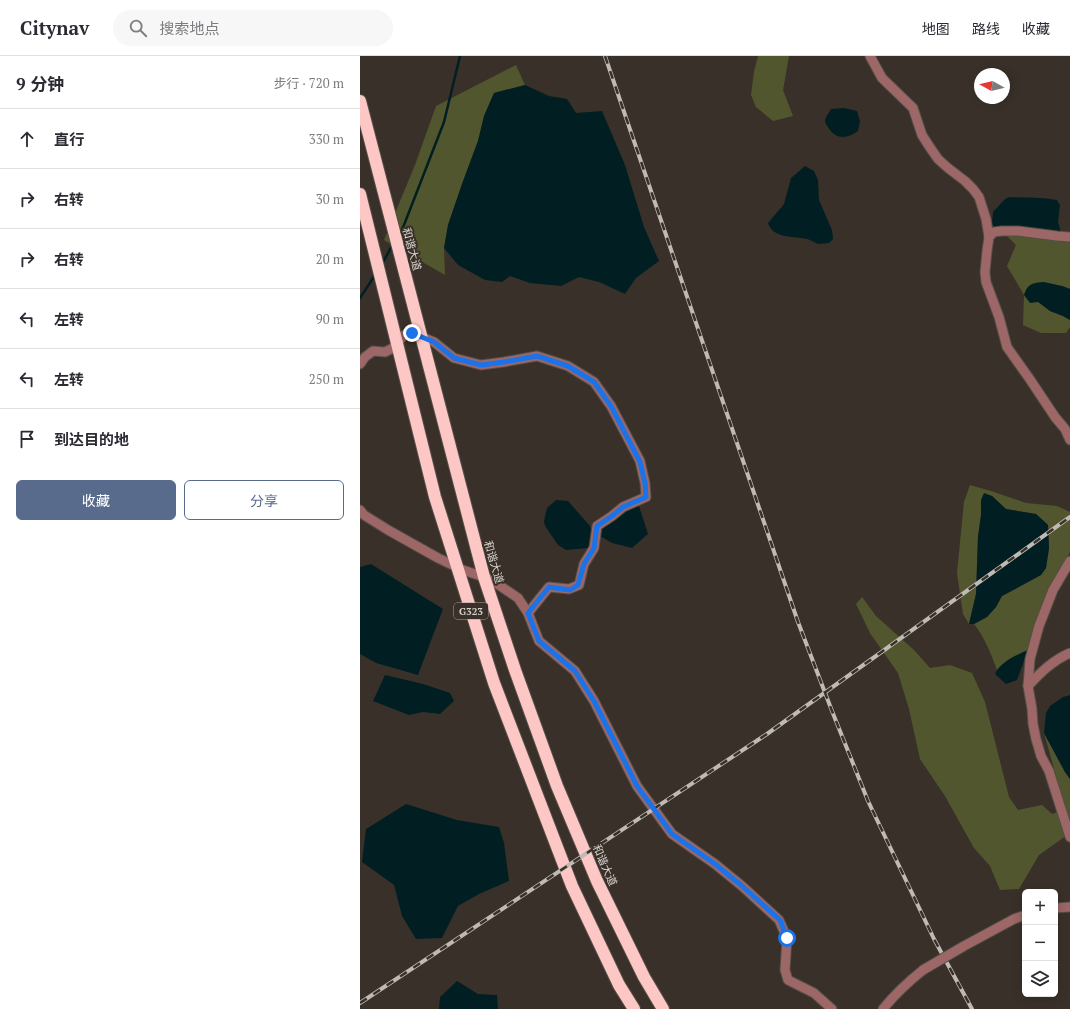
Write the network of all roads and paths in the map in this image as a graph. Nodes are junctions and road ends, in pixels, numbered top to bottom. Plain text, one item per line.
1 (870, 56) edge
2 (360, 101) edge
3 (360, 194) edge
4 (990, 237) junction
5 (1070, 237) edge
6 (421, 336) junction
7 (360, 364) edge
8 (1070, 440) edge
9 (360, 510) edge
10 (1070, 561) edge
11 (484, 577) junction
12 (528, 613) junction
13 (1070, 652) edge
14 (1028, 686) junction
15 (1070, 838) edge
16 (1070, 907) edge
17 (1058, 908) edge
18 (1022, 916) edge
19 (634, 1009) edge
20 (663, 1009) edge
21 (832, 1009) edge
22 (884, 1009) edge

1 - 4 street
2 - 6 highway, 和谐大道 / G323
3 - 19 highway, G323
4 - 5 street
4 - 8 street
6 - 7 street
6 - 11 highway, 和谐大道 / G323
6 - 12 street
9 - 11 street
10 - 14 street
11 - 12 street
11 - 20 highway, 和谐大道 / G323
12 - 21 street
13 - 14 street
14 - 15 street
16 - 17 street
18 - 22 street, bridge

